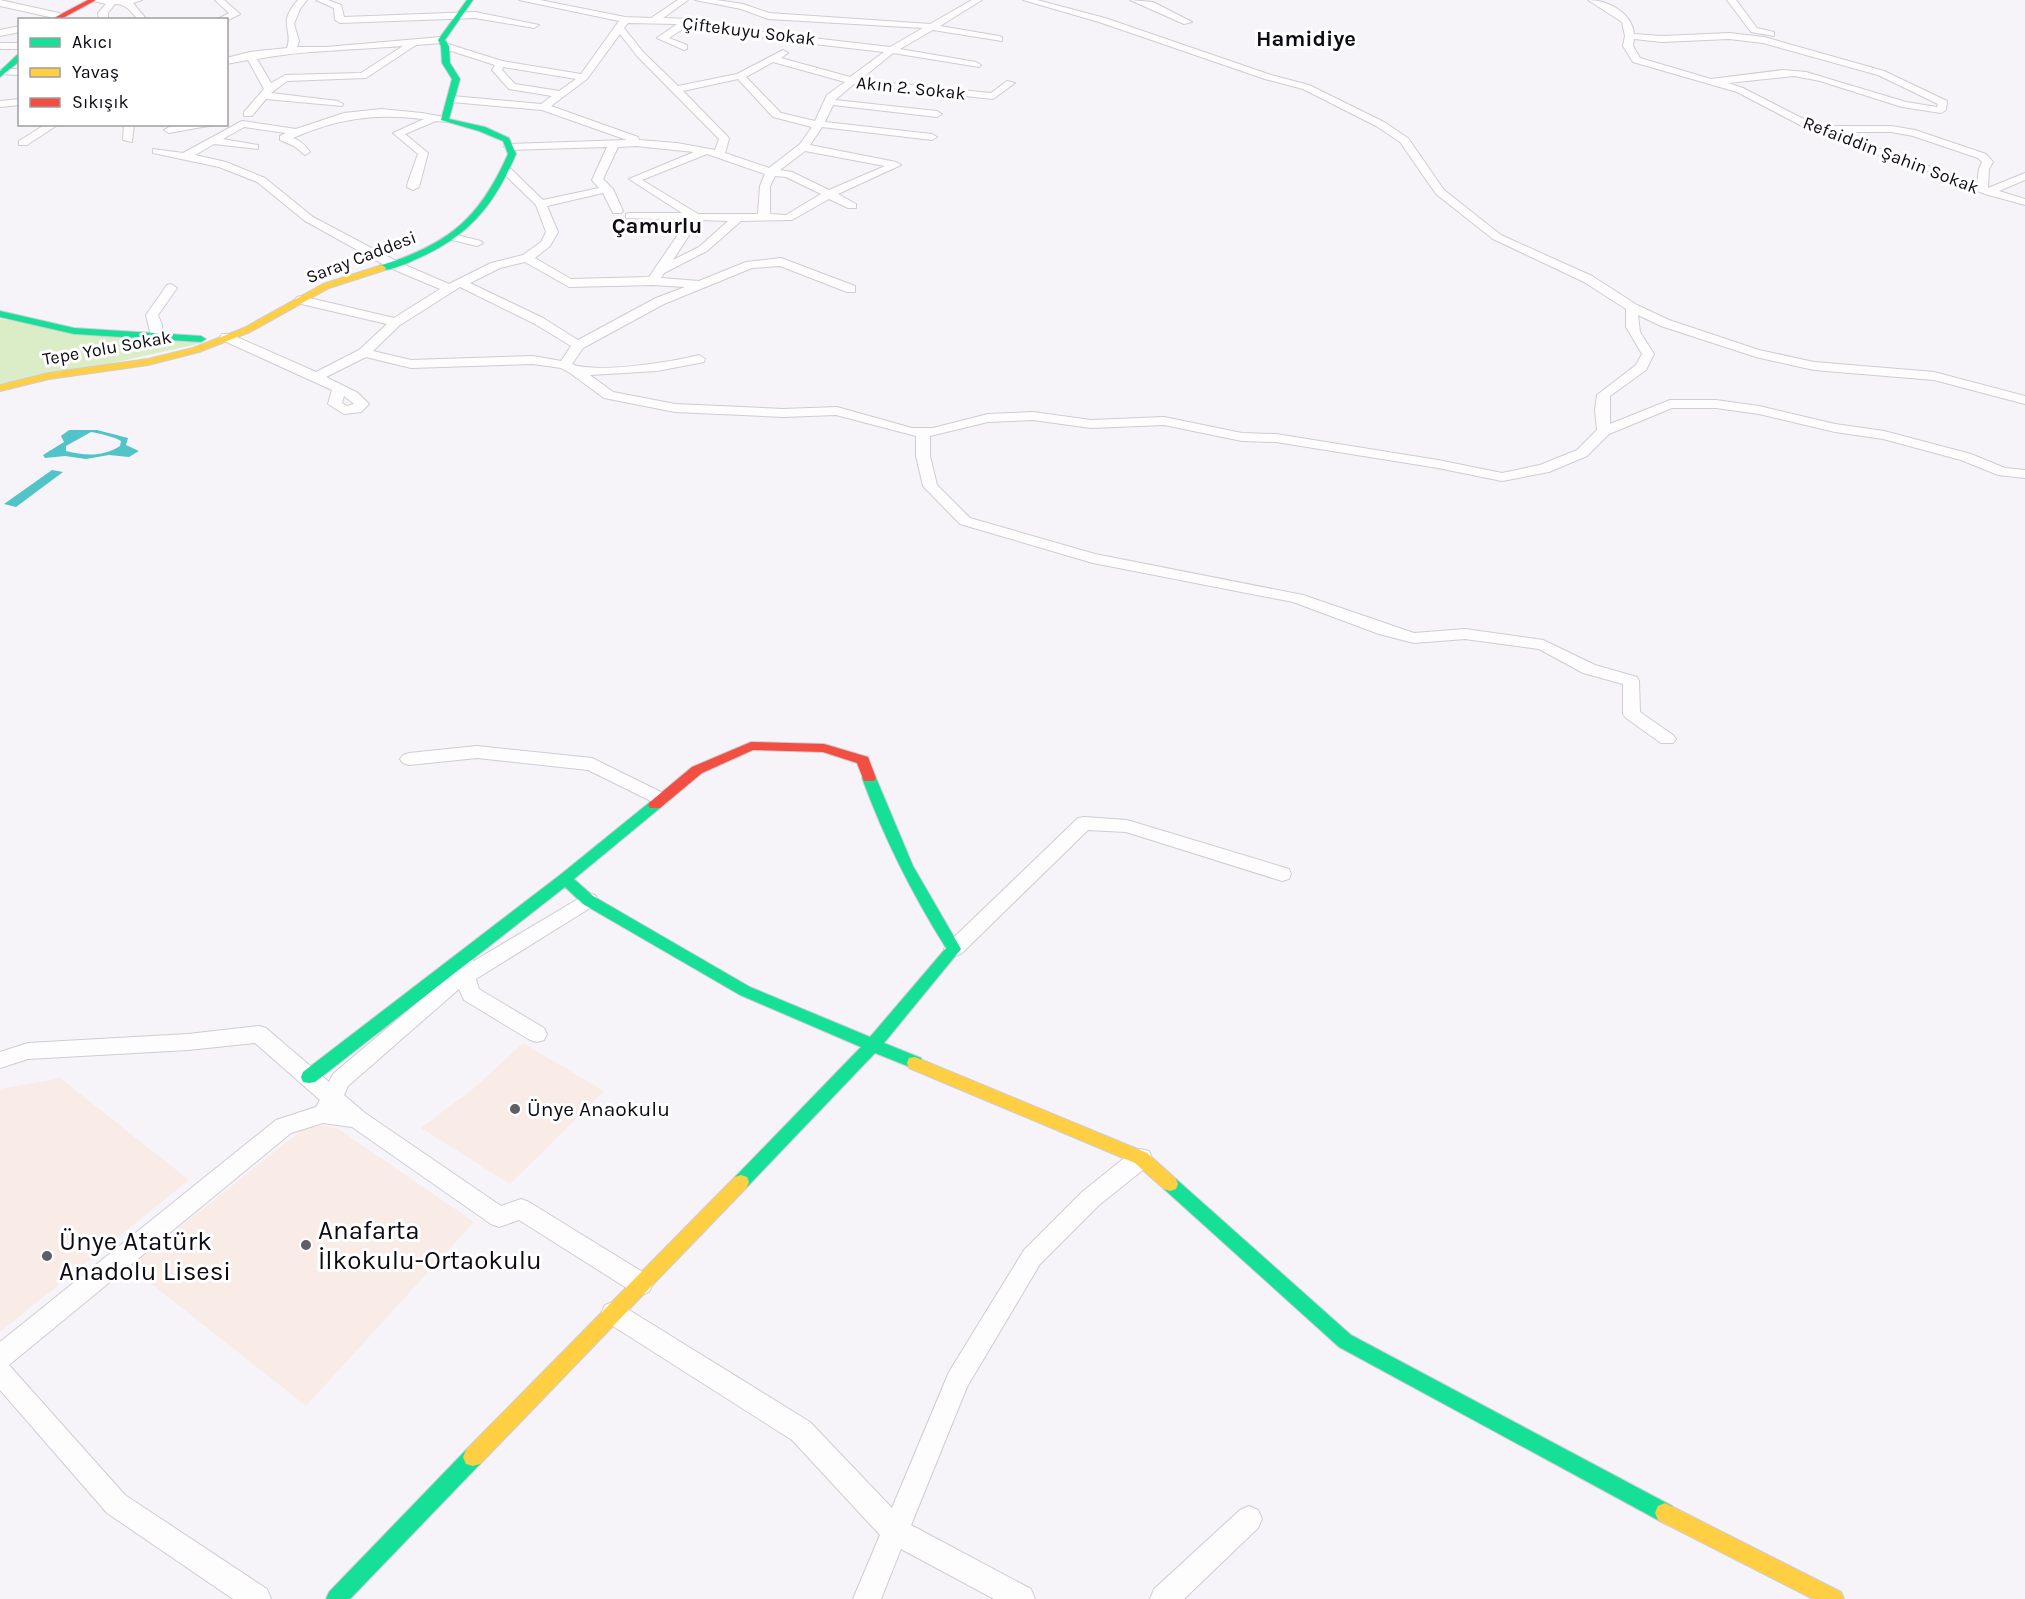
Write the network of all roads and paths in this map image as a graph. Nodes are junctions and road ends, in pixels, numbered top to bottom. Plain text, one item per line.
1 (93, 0) edge
2 (138, 0) edge
3 (219, 0) edge
4 (303, 0) edge
5 (320, 0) edge
6 (470, 0) edge
7 (523, 0) edge
8 (684, 0) edge
9 (699, 0) edge
10 (759, 0) edge
11 (978, 0) edge
12 (1027, 0) edge
13 (1134, 0) edge
14 (1592, 0) edge
15 (1731, 0) edge
16 (123, 1) edge
17 (112, 2) junction
18 (599, 2) edge
19 (1170, 2) dead end
20 (0, 3) edge
21 (1150, 4) junction
22 (743, 7) junction
23 (583, 10) junction
24 (722, 13) dead end
25 (458, 15) junction
26 (712, 16) dead end
27 (56, 18) edge
28 (104, 18) edge
29 (141, 18) edge
30 (225, 18) edge
31 (653, 21) junction
32 (688, 22) junction
33 (1188, 22) dead end
34 (622, 23) junction
35 (534, 25) dead end
36 (931, 27) junction
37 (18, 29) edge
38 (0, 33) edge
39 (1630, 36) junction
40 (804, 39) junction
41 (999, 39) dead end
42 (443, 43) junction
43 (413, 44) junction
44 (0, 46) edge
45 (18, 46) edge
46 (684, 47) dead end
47 (291, 50) junction
48 (892, 50) junction
49 (250, 55) junction
50 (474, 56) junction
51 (489, 56) dead end
52 (1823, 56) junction
53 (18, 59) edge
54 (773, 59) junction
55 (228, 60) edge
56 (949, 60) junction
57 (500, 64) junction
58 (976, 64) dead end
59 (18, 72) edge
60 (2, 74) edge
61 (740, 76) junction
62 (584, 77) junction
63 (1714, 81) junction
64 (852, 82) junction
65 (943, 83) junction
66 (1010, 83) dead end
67 (675, 90) junction
68 (266, 91) junction
69 (562, 94) junction
70 (452, 99) junction
71 (18, 102) edge
72 (1764, 102) junction
73 (0, 104) edge
74 (338, 104) dead end
75 (543, 107) junction
76 (827, 107) junction
77 (937, 114) dead end
78 (259, 115) dead end
79 (440, 119) junction
80 (301, 120) dead end
81 (321, 122) junction
82 (228, 123) edge
83 (914, 123) dead end
84 (242, 124) junction
85 (818, 125) junction
86 (51, 126) edge
87 (129, 126) edge
88 (199, 126) edge
89 (169, 130) dead end
90 (297, 132) junction
91 (932, 137) dead end
92 (128, 140) dead end
93 (213, 141) junction
94 (24, 143) dead end
95 (614, 143) junction
96 (649, 144) junction
97 (254, 147) dead end
98 (509, 147) junction
99 (802, 147) junction
100 (706, 151) junction
101 (157, 152) dead end
102 (305, 152) dead end
103 (719, 155) junction
104 (184, 157) junction
105 (507, 171) junction
106 (771, 172) junction
107 (2025, 176) edge
108 (413, 187) dead end
109 (607, 189) junction
110 (1986, 191) junction
111 (830, 194) junction
112 (2025, 202) edge
113 (542, 204) junction
114 (852, 206) dead end
115 (617, 211) dead end
116 (630, 216) dead end
117 (696, 217) junction
118 (739, 217) junction
119 (764, 217) junction
120 (452, 237) junction
121 (477, 243) dead end
122 (527, 258) junction
123 (394, 265) junction
124 (657, 276) junction
125 (701, 284) junction
126 (455, 286) junction
127 (171, 288) dead end
128 (851, 290) dead end
129 (301, 300) junction
130 (1633, 308) junction
131 (0, 314) edge
132 (396, 322) junction
133 (156, 337) junction
134 (223, 338) junction
135 (578, 345) junction
136 (364, 353) junction
137 (699, 359) dead end
138 (570, 367) junction
139 (316, 377) junction
140 (0, 388) edge
141 (339, 390) dead end
142 (2025, 400) edge
143 (1604, 431) junction
144 (923, 432) junction
145 (2025, 474) edge
146 (1667, 739) dead end
147 (410, 759) dead end
148 (661, 799) junction
149 (1282, 874) dead end
150 (565, 879) junction
151 (588, 900) junction
152 (954, 949) junction
153 (470, 952) junction
154 (465, 975) junction
155 (537, 1034) dead end
156 (873, 1045) junction
157 (0, 1060) edge
158 (309, 1077) junction
159 (328, 1106) junction
160 (1141, 1158) junction
161 (641, 1284) junction
162 (613, 1313) junction
163 (0, 1357) edge
164 (0, 1372) edge
165 (1249, 1519) dead end
166 (895, 1531) junction
167 (257, 1599) edge
168 (336, 1599) edge
169 (867, 1599) edge
170 (1021, 1599) edge
171 (1164, 1599) edge
172 (1834, 1599) edge

1 - 17 street
1 - 27 street
2 - 16 street
3 - 30 street
4 - 47 street
5 - 25 street
6 - 25 street
7 - 23 street, Çiftekuyu Sokak
8 - 31 street
9 - 22 street
10 - 22 street
11 - 36 street
12 - 130 street
13 - 21 street
14 - 39 street, Refaiddin Şahin Sokak
15 - 52 street
16 - 17 street
16 - 29 street
17 - 28 street
18 - 23 street
19 - 21 street
20 - 27 street
21 - 33 street
22 - 24 street
22 - 36 street
23 - 34 street, Çiftekuyu Sokak
25 - 35 street
25 - 42 street
26 - 32 street
31 - 32 street, Çiftekuyu Sokak
31 - 34 street, Çiftekuyu Sokak
32 - 40 street, Çiftekuyu Sokak
32 - 46 street
34 - 62 street
34 - 67 street
36 - 41 street
36 - 48 street
37 - 38 street
39 - 52 street
39 - 63 street, Refaiddin Şahin Sokak
40 - 48 street, Çiftekuyu Sokak
40 - 54 street
42 - 43 street
42 - 50 street
42 - 70 street
43 - 47 street
43 - 68 street
44 - 45 street
47 - 49 street
48 - 56 street, Çiftekuyu Sokak
48 - 64 street
49 - 55 street
49 - 68 street
50 - 51 street
50 - 57 street
52 - 63 street
53 - 60 street
54 - 61 street
54 - 64 street, Akın 2. Sokak
56 - 58 street, Çiftekuyu Sokak
56 - 65 street
57 - 62 street
57 - 69 street
59 - 60 street
61 - 67 street
61 - 85 street
62 - 69 street
63 - 72 street, Refaiddin Şahin Sokak
64 - 65 street, Akın 2. Sokak
64 - 76 street
65 - 66 street, Akın 2. Sokak
67 - 103 street
68 - 74 street
68 - 78 street
69 - 75 street
70 - 75 street
70 - 79 street
71 - 73 street
72 - 110 street, Refaiddin Şahin Sokak
72 - 110 street
75 - 96 street
76 - 77 street
76 - 83 street
76 - 85 street
79 - 81 street
79 - 98 street
79 - 108 street
80 - 81 street
81 - 90 street
82 - 84 street
84 - 90 street
84 - 93 street
85 - 91 street
85 - 99 street
86 - 94 street
87 - 92 street
88 - 89 street
90 - 102 street
93 - 97 street
93 - 104 street
95 - 96 street
95 - 98 street
95 - 109 street
96 - 100 street
98 - 105 street, Saray Caddesi
99 - 106 street
99 - 111 street
100 - 103 street
100 - 117 street
101 - 104 street
103 - 106 street
104 - 123 street
105 - 113 street
105 - 120 street, Saray Caddesi
106 - 111 street
106 - 119 street
107 - 110 street
109 - 113 street
109 - 115 street
110 - 112 street, Refaiddin Şahin Sokak
111 - 114 street
111 - 119 street
113 - 122 street
116 - 117 street
117 - 118 street
117 - 124 street
118 - 119 street
118 - 124 street
120 - 121 street
120 - 123 street, Saray Caddesi
122 - 124 street
122 - 126 street
123 - 126 street
123 - 129 street, Saray Caddesi
124 - 125 street
125 - 128 street
125 - 135 street
126 - 132 street
126 - 135 street
127 - 133 street
129 - 132 street
129 - 134 street, Saray Caddesi
130 - 142 street
130 - 143 street
131 - 133 street
132 - 136 street
133 - 134 street
134 - 139 street
134 - 140 street, Tepe Yolu Sokak
135 - 138 street
136 - 138 street
136 - 139 street
137 - 138 street
138 - 144 street
139 - 141 street
143 - 144 street
143 - 145 street
144 - 146 street
147 - 148 street
148 - 150 street
148 - 152 street
149 - 152 street
150 - 151 street
150 - 153 street
151 - 154 street
151 - 156 street
152 - 156 street
153 - 154 street
153 - 158 street
154 - 155 street
154 - 159 street
156 - 160 street
156 - 161 street
157 - 158 street
158 - 159 street
159 - 161 street
159 - 163 street
160 - 166 street
160 - 172 street
161 - 162 street
162 - 166 street
162 - 168 street
164 - 167 street
165 - 171 street
166 - 169 street
166 - 170 street

